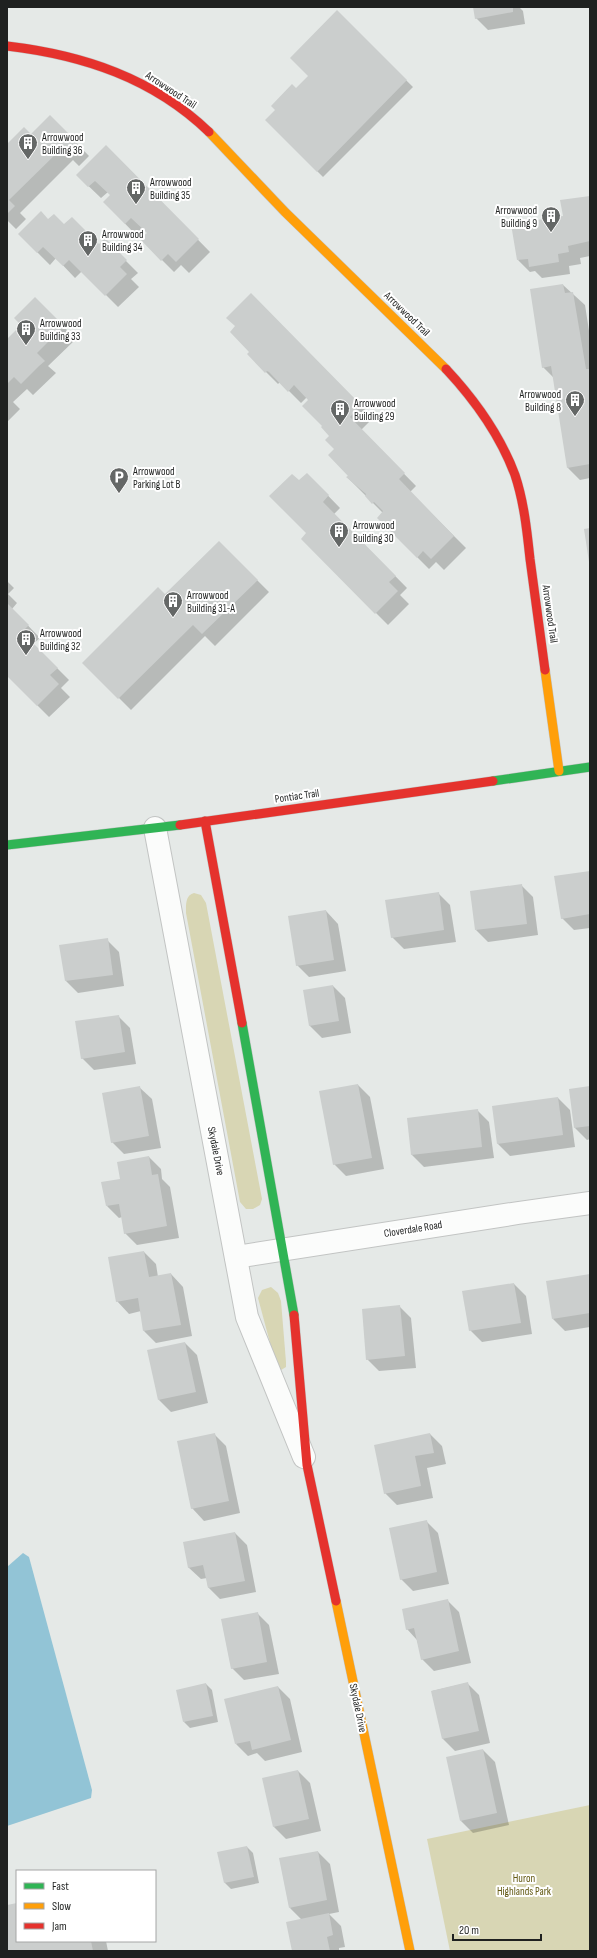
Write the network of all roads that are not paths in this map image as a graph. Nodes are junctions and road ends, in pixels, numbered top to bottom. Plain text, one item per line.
1 (7, 46) edge
2 (590, 767) edge
3 (559, 771) junction
4 (205, 821) junction
5 (155, 828) junction
6 (7, 845) edge
7 (590, 1203) edge
8 (284, 1249) junction
9 (236, 1257) junction
10 (307, 1465) junction
11 (410, 1951) edge

1 - 3 street, Arrowwood Trail
2 - 3 street, Pontiac Trail
3 - 4 street, Pontiac Trail
4 - 5 street, Pontiac Trail
4 - 8 street, Skydale Drive
5 - 6 street, Pontiac Trail
5 - 9 street, Skydale Drive
7 - 8 street, Cloverdale Road
8 - 9 street, Cloverdale Road
8 - 10 street, Skydale Drive
9 - 10 street, Skydale Drive
10 - 11 street, Skydale Drive

